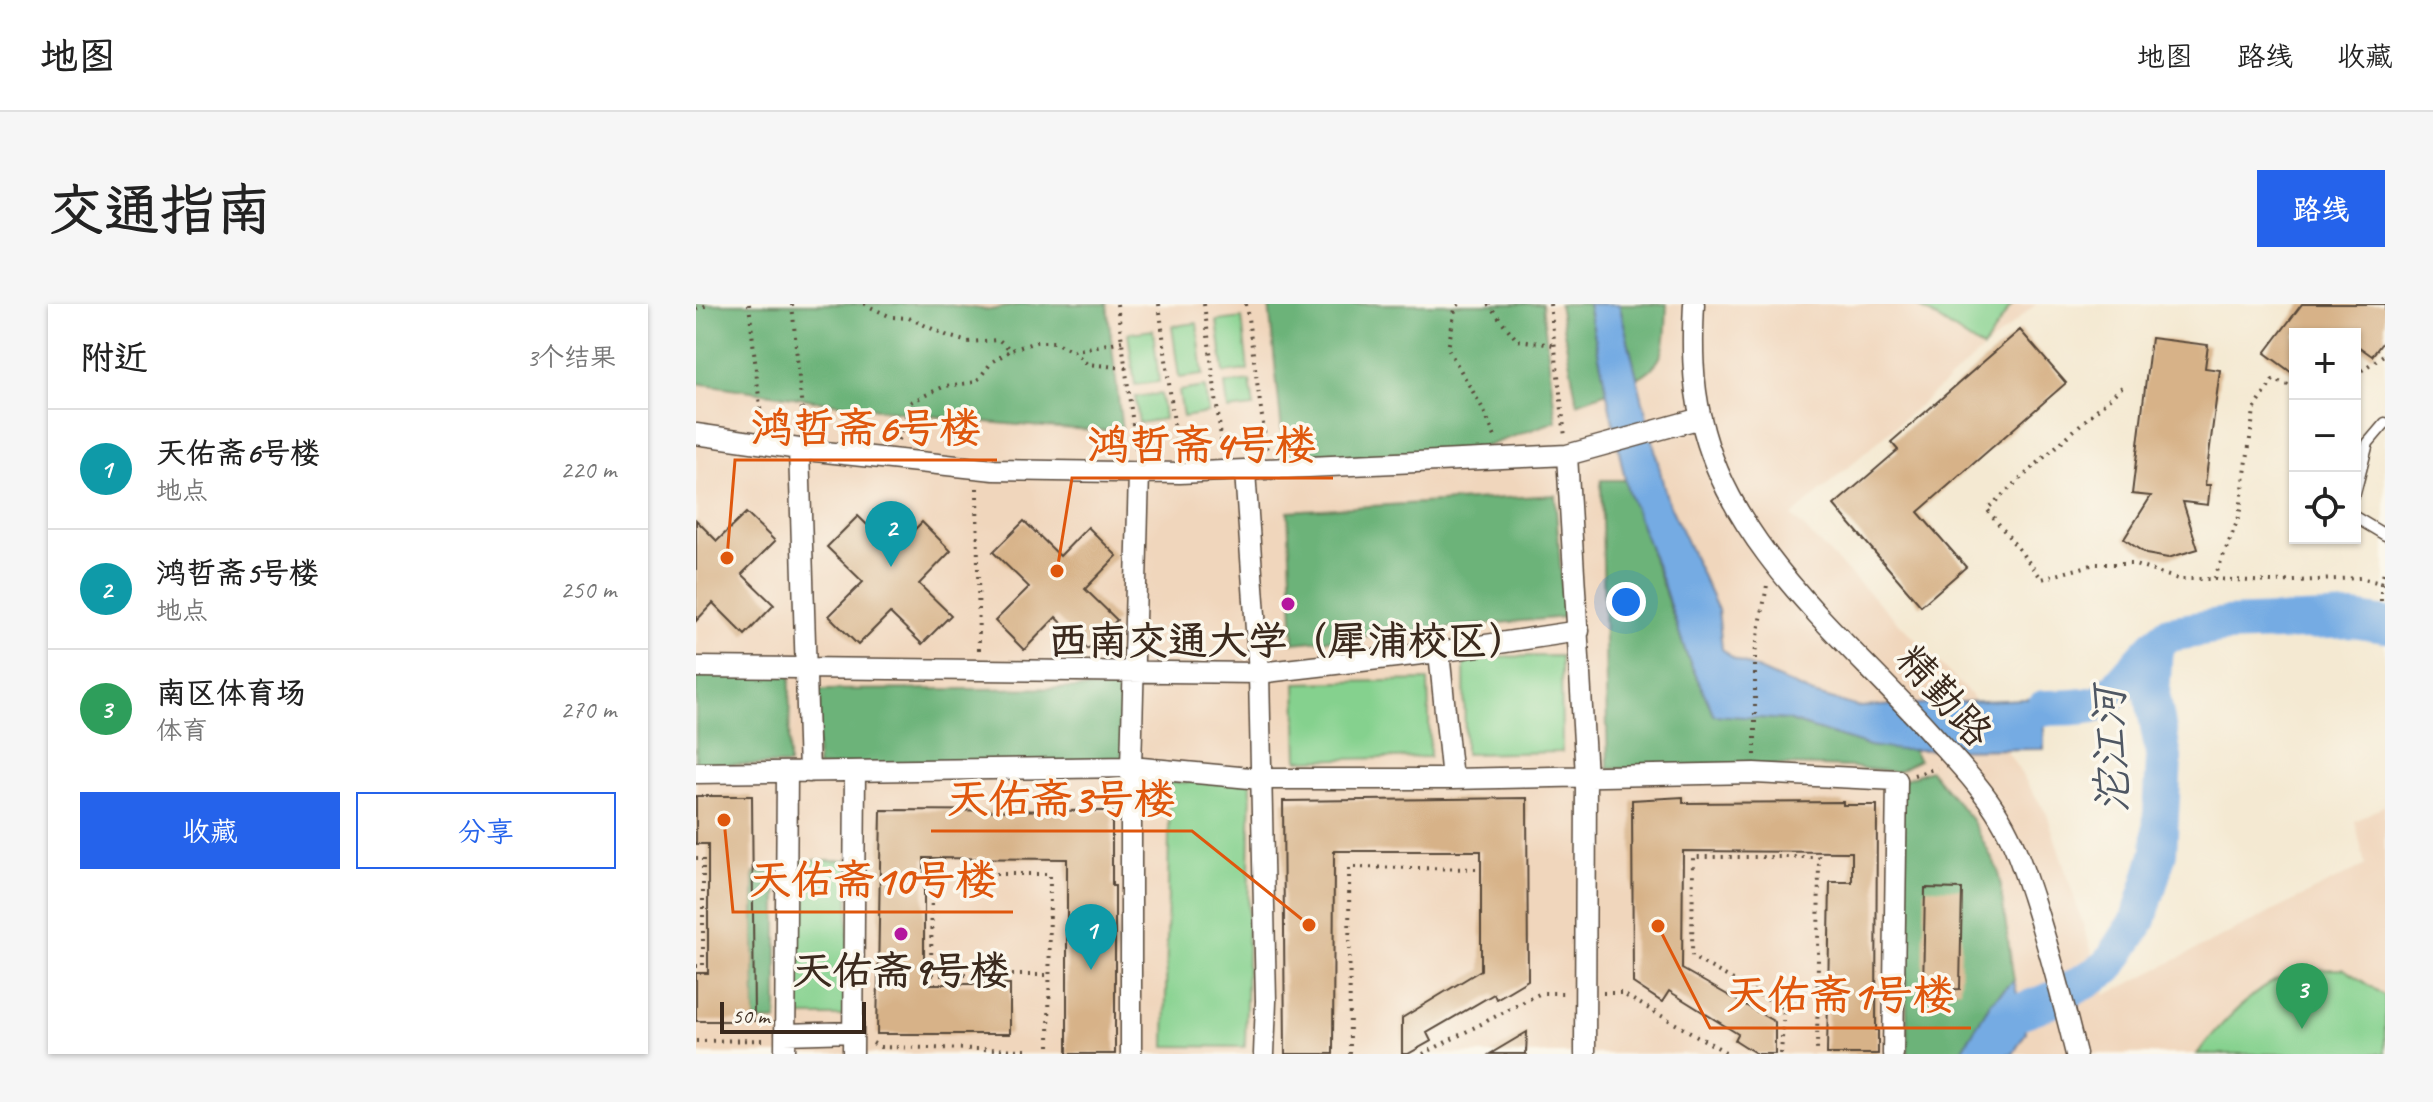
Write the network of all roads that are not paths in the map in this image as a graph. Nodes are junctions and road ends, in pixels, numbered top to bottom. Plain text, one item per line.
1 (1694, 304) edge
2 (1701, 418) junction
3 (2385, 423) edge
4 (696, 434) edge
5 (802, 450) junction
6 (1567, 455) junction
7 (1235, 471) junction
8 (2360, 472) edge
9 (1139, 473) junction
10 (2361, 521) edge
11 (2385, 535) edge
12 (1579, 631) junction
13 (1439, 652) junction
14 (696, 667) edge
15 (804, 668) junction
16 (1132, 672) junction
17 (1259, 673) junction
18 (1131, 767) junction
19 (855, 771) junction
20 (787, 772) junction
21 (809, 772) junction
22 (696, 773) edge
23 (1586, 776) junction
24 (1261, 779) junction
25 (1452, 779) junction
26 (853, 1032) junction
27 (785, 1044) edge
28 (853, 1054) edge
29 (1131, 1054) edge
30 (1264, 1054) edge
31 (1585, 1054) edge
32 (1893, 1054) edge
33 (2076, 1054) edge

1 - 2 street, 精勤路
2 - 6 street
2 - 33 street, 精勤路
3 - 8 lane
4 - 5 street
5 - 9 street
5 - 15 street
6 - 7 street
6 - 12 street
7 - 9 street
7 - 17 street
9 - 16 street
10 - 11 lane
12 - 13 street
12 - 23 street
13 - 17 street
13 - 25 street
14 - 15 street
15 - 16 street
15 - 21 street
16 - 17 street
16 - 18 street
17 - 24 street
18 - 19 street
18 - 24 street
18 - 29 street
19 - 21 street
19 - 26 street
20 - 21 street
20 - 22 street
20 - 27 street
23 - 25 street
23 - 31 street
23 - 32 street
24 - 25 street
24 - 30 street
26 - 27 street
26 - 28 street

